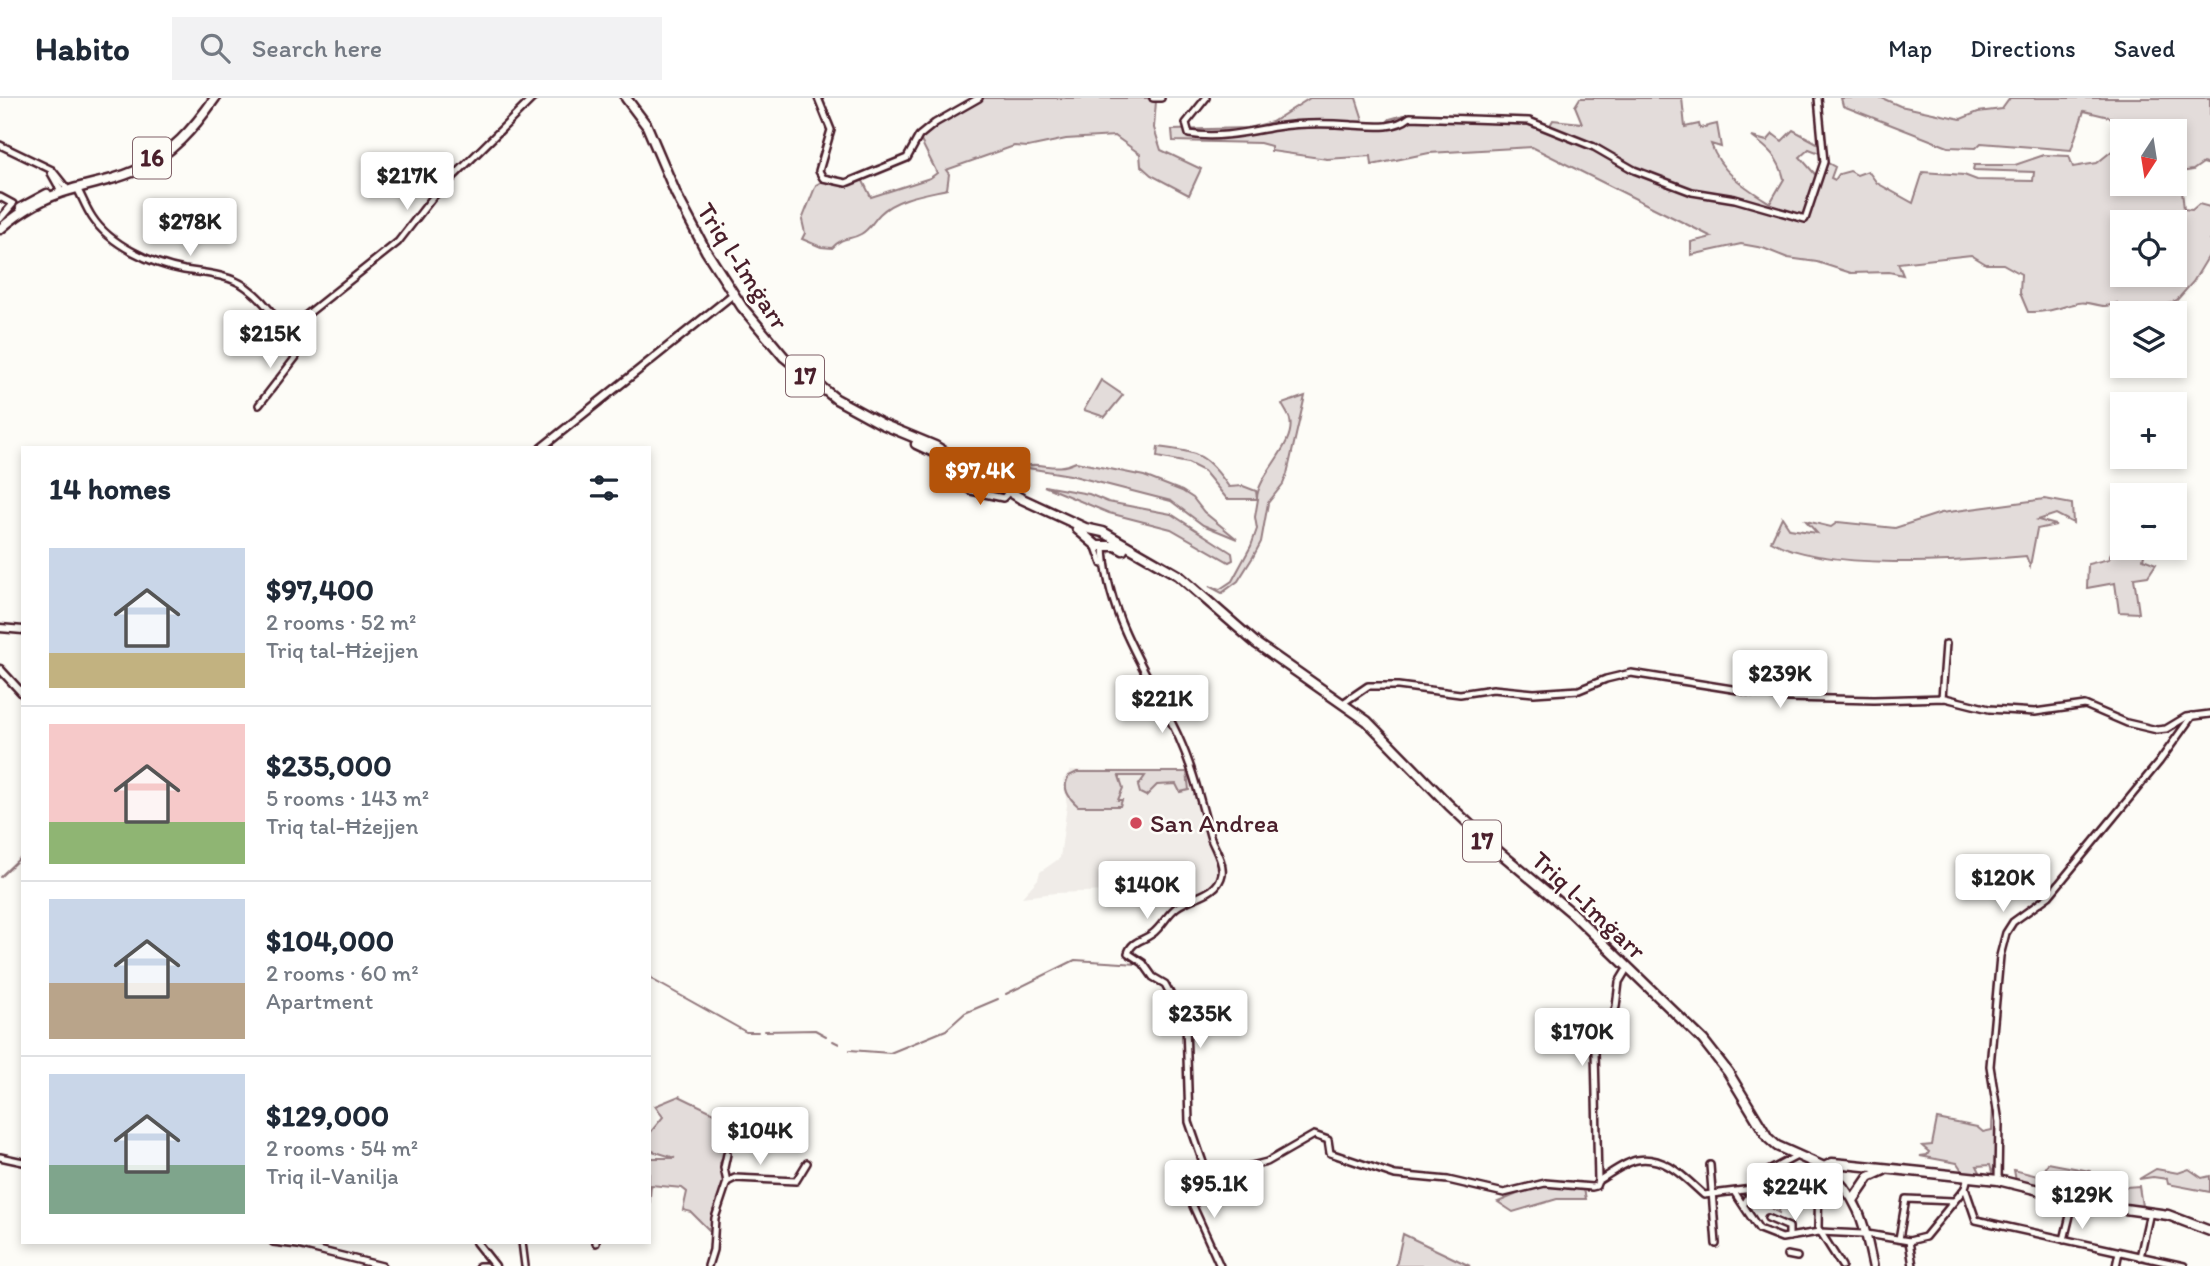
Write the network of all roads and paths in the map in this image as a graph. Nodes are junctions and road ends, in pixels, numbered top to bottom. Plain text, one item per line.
1 (215, 98) edge
2 (533, 98) edge
3 (624, 98) edge
4 (818, 98) edge
5 (979, 98) edge
6 (1153, 98) edge
7 (1161, 98) edge
8 (1206, 98) edge
9 (1818, 98) edge
10 (0, 145) edge
11 (68, 189) junction
12 (0, 197) edge
13 (0, 219) edge
14 (0, 227) edge
15 (731, 296) junction
16 (285, 332) junction
17 (259, 405) dead end
18 (544, 446) edge
19 (945, 480) dead end
20 (1006, 495) junction
21 (1103, 534) junction
22 (1100, 546) junction
23 (1107, 573) junction
24 (0, 628) edge
25 (21, 630) edge
26 (1946, 644) dead end
27 (0, 671) edge
28 (21, 692) edge
29 (1942, 698) junction
30 (1343, 703) junction
31 (2210, 714) edge
32 (2192, 716) junction
33 (1625, 972) junction
34 (727, 1154) dead end
35 (0, 1157) edge
36 (1795, 1157) junction
37 (21, 1162) edge
38 (807, 1163) dead end
39 (1710, 1165) dead end
40 (1823, 1167) junction
41 (1865, 1167) junction
42 (1887, 1169) junction
43 (1208, 1177) junction
44 (1869, 1177) junction
45 (1968, 1177) junction
46 (1998, 1180) junction
47 (1598, 1181) junction
48 (727, 1182) junction
49 (1965, 1188) junction
50 (1752, 1189) junction
51 (1735, 1193) junction
52 (1712, 1194) junction
53 (1854, 1199) junction
54 (2074, 1199) junction
55 (1953, 1201) junction
56 (1744, 1204) junction
57 (2150, 1212) junction
58 (1768, 1218) dead end
59 (2210, 1231) edge
60 (1819, 1232) junction
61 (1865, 1234) junction
62 (1789, 1237) junction
63 (1899, 1239) junction
64 (2064, 1240) junction
65 (1909, 1241) junction
66 (290, 1244) edge
67 (478, 1244) edge
68 (522, 1244) edge
69 (1716, 1244) dead end
70 (2119, 1252) junction
71 (1787, 1255) dead end
72 (1797, 1257) dead end
73 (2140, 1257) junction
74 (382, 1266) edge
75 (479, 1266) edge
76 (485, 1266) edge
77 (495, 1266) edge
78 (525, 1266) edge
79 (708, 1266) edge
80 (1220, 1266) edge
81 (1842, 1266) edge
82 (1872, 1266) edge
83 (1913, 1266) edge
84 (2116, 1266) edge
85 (2183, 1266) edge

1 - 11 main road, 16
2 - 16 street
3 - 15 main road, Triq l-Imġarr / 17
3 - 21 main road, Triq l-Imġarr / 17
4 - 5 street
6 - 7 street
8 - 9 street
10 - 11 street
11 - 14 main road, 16
11 - 16 street
12 - 13 street
15 - 18 street
15 - 20 main road, Triq l-Imġarr / 17
16 - 17 street
19 - 20 street
20 - 22 main road, Triq l-Imġarr / 17
21 - 22 main road
21 - 22 main road
21 - 30 main road, Triq l-Imġarr / 17
22 - 23 street
22 - 23 street
22 - 33 main road, Triq l-Imġarr / 17
23 - 43 street
24 - 25 street
26 - 29 street
27 - 28 street
29 - 30 street
29 - 32 street
30 - 40 main road, Triq l-Imġarr / 17
31 - 32 street
32 - 46 street
33 - 36 main road, Triq l-Imġarr / 17
33 - 47 street
34 - 48 street
35 - 37 street
36 - 40 main road, Triq l-Imġarr / 17
36 - 50 street
38 - 48 street
39 - 52 street
40 - 41 main road, 17
40 - 53 main road
40 - 60 street
40 - 61 main road
41 - 42 main road, 17
41 - 44 main road
42 - 44 main road, 17
42 - 45 main road, 17
43 - 47 street
43 - 80 street
44 - 53 main road
45 - 46 main road, 17
45 - 49 street
46 - 54 main road, 17
47 - 52 street
48 - 79 street
49 - 55 street
49 - 64 street
50 - 51 street
50 - 56 street
51 - 52 street
51 - 56 street
52 - 69 street
53 - 61 main road
54 - 57 main road, 17
54 - 64 street
55 - 63 street
55 - 65 street
56 - 62 street
57 - 59 main road, 17
57 - 73 street
58 - 62 street
60 - 61 street
60 - 62 street
60 - 81 street
61 - 63 street
61 - 82 main road
63 - 65 street
64 - 70 street
65 - 83 street
66 - 74 street
67 - 77 street
68 - 78 street
70 - 73 street
70 - 84 street
71 - 72 street
73 - 85 street
75 - 76 street

